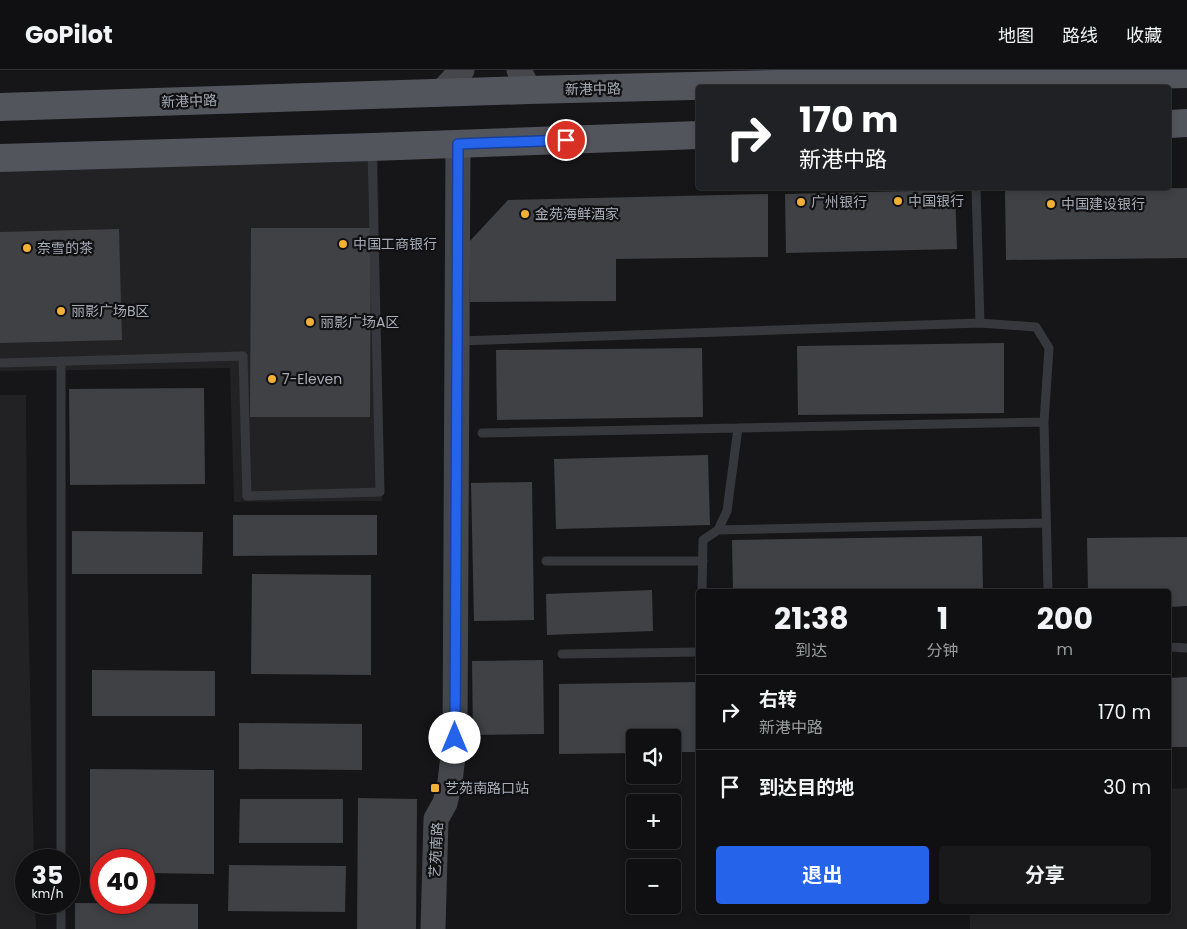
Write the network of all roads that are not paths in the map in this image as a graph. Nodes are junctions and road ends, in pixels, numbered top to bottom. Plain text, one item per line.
1 (462, 70) edge
2 (1157, 72) edge
3 (1187, 74) edge
4 (524, 80) edge
5 (438, 94) junction
6 (0, 107) edge
7 (1187, 123) edge
8 (1171, 124) edge
9 (696, 135) edge
10 (458, 144) junction
11 (372, 147) junction
12 (0, 158) edge
13 (976, 190) edge
14 (980, 323) junction
15 (456, 341) junction
16 (61, 361) junction
17 (0, 363) edge
18 (1044, 422) junction
19 (738, 428) junction
20 (482, 433) dead end
21 (1046, 523) junction
22 (718, 530) junction
23 (546, 561) dead end
24 (702, 562) junction
25 (702, 589) edge
26 (1048, 589) edge
27 (1171, 647) edge
28 (1187, 648) edge
29 (696, 652) edge
30 (562, 654) dead end
31 (61, 849) edge
32 (62, 914) edge
33 (62, 929) edge
34 (433, 929) edge

1 - 5 street
2 - 3 main road, 新港中路
2 - 4 main road, 新港中路
4 - 5 main road, 新港中路
5 - 6 main road, 新港中路
7 - 8 main road
9 - 10 main road
10 - 11 main road
10 - 15 street, 艺苑南路
11 - 12 main road
11 - 16 lane
13 - 14 lane
14 - 15 lane
14 - 18 lane
15 - 34 street, 艺苑南路
16 - 17 lane
16 - 31 lane
18 - 19 lane
18 - 21 lane
19 - 20 lane
19 - 22 lane
21 - 22 lane
21 - 26 lane
22 - 24 lane
23 - 24 lane
24 - 25 lane
27 - 28 lane
29 - 30 lane
32 - 33 lane

